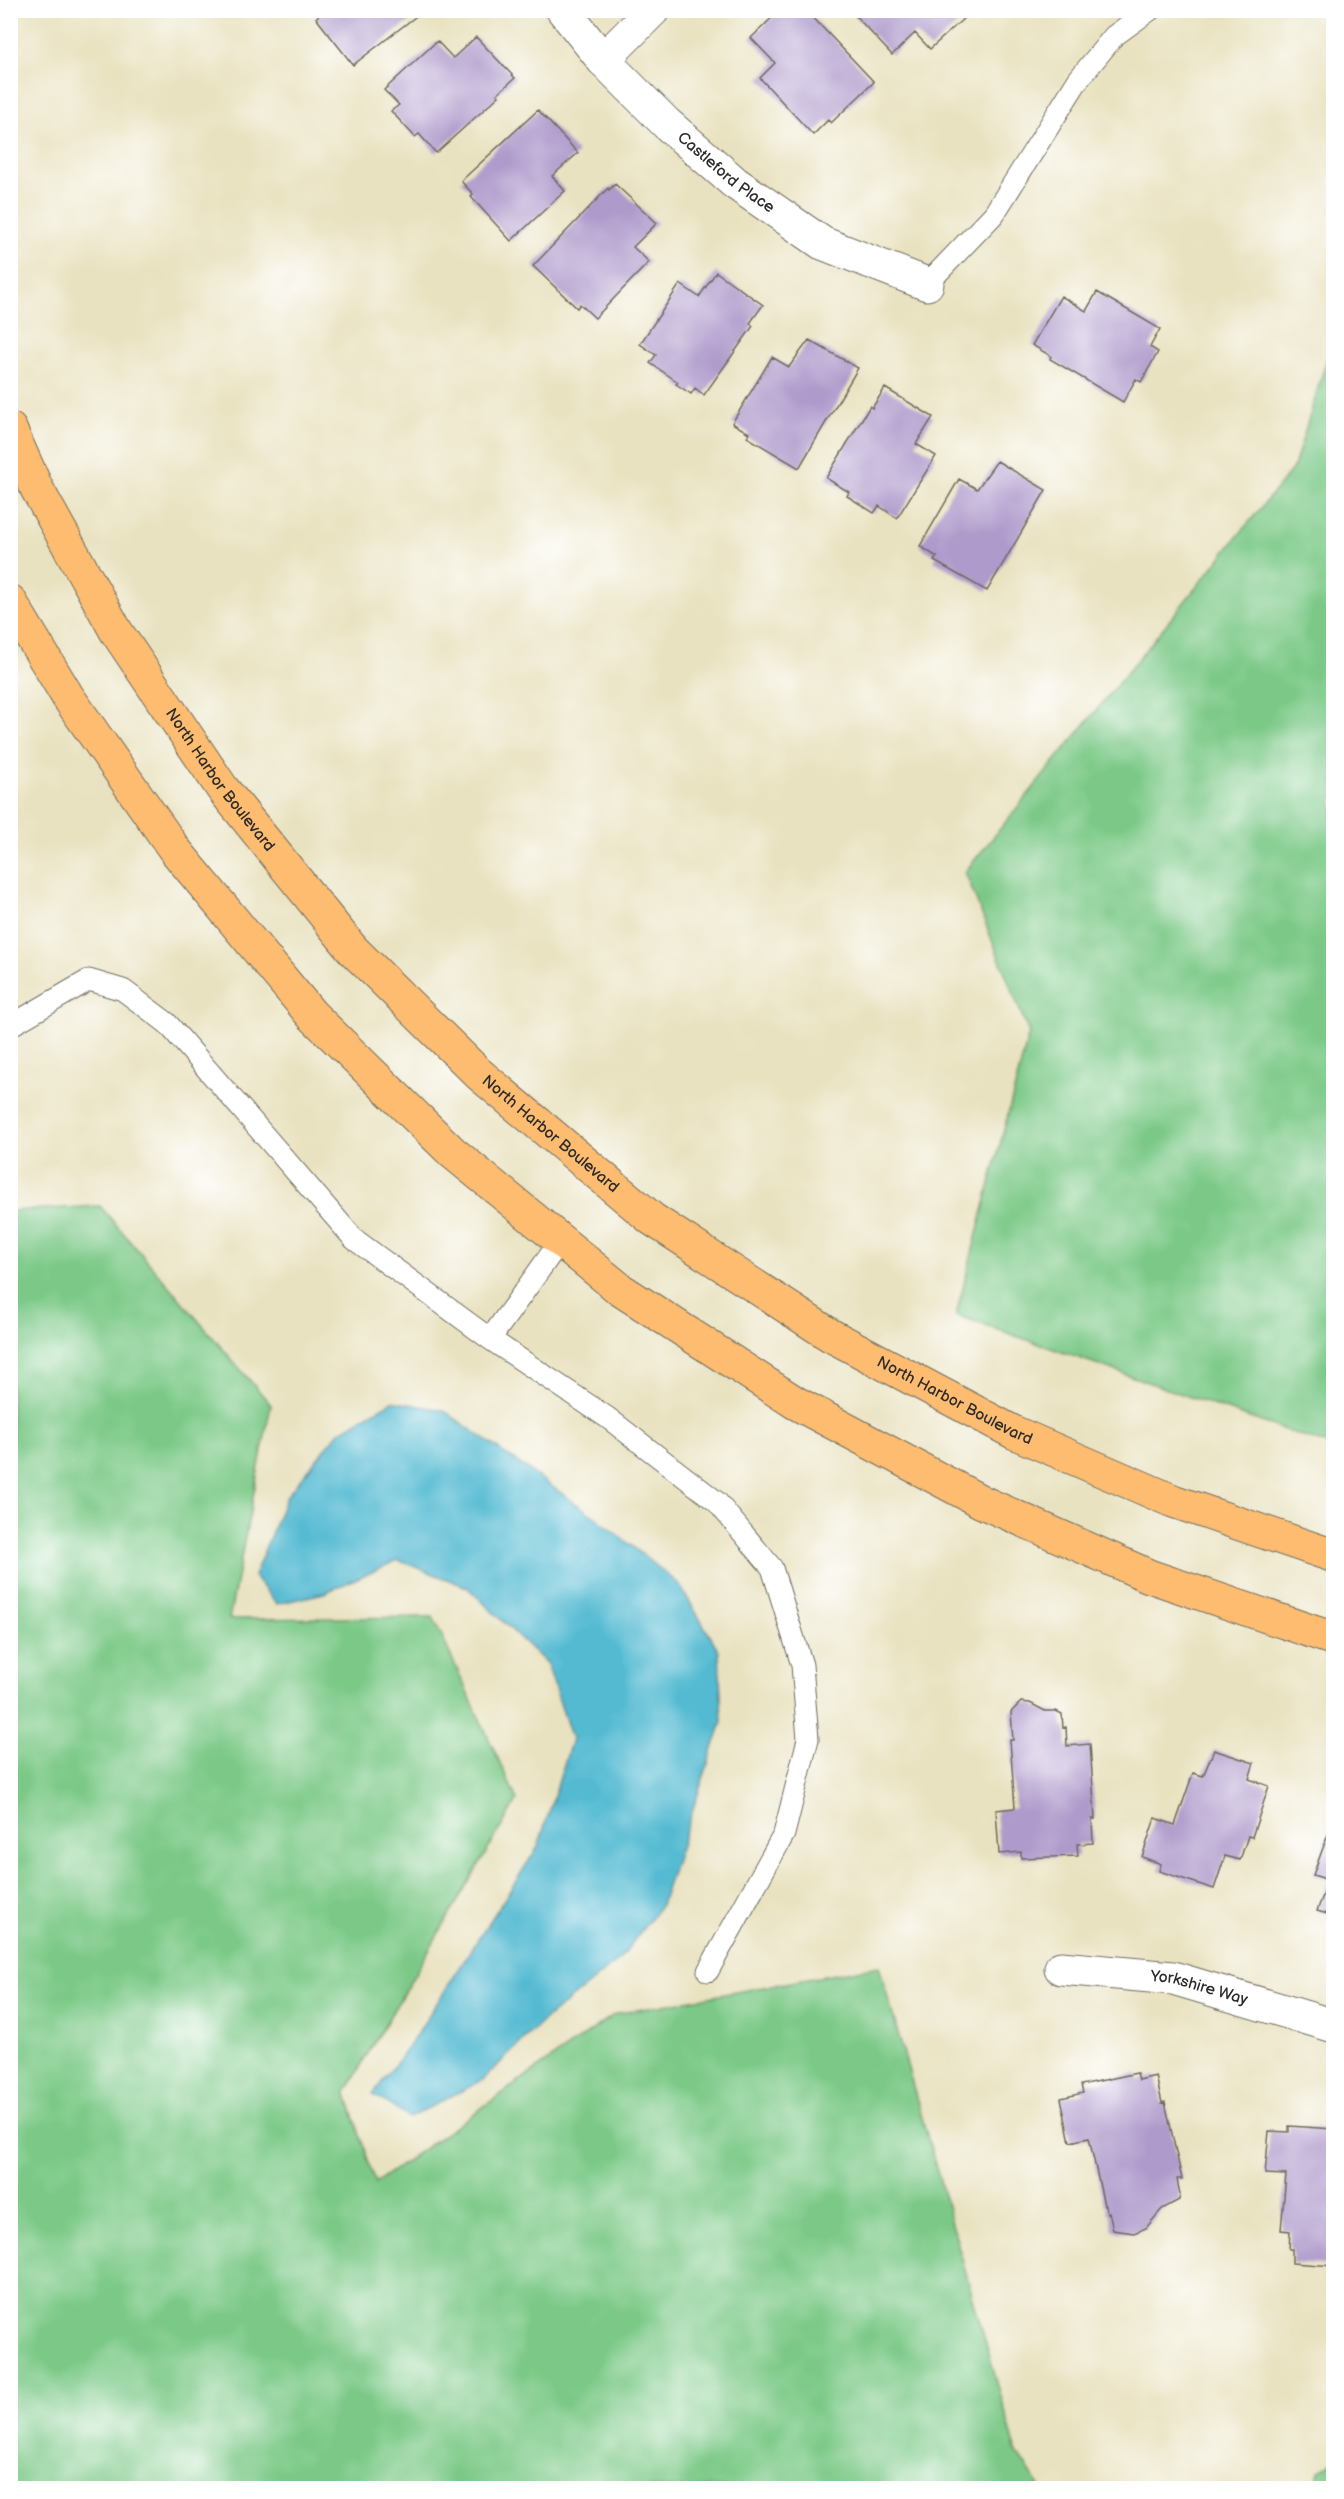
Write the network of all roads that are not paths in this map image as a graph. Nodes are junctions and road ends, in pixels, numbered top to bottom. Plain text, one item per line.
1 (563, 10) edge
2 (653, 10) edge
3 (1150, 10) edge
4 (603, 60) junction
5 (927, 284) joint
6 (10, 429) edge
7 (10, 602) edge
8 (10, 1026) edge
9 (561, 1240) junction
10 (490, 1339) junction
11 (1334, 1556) edge
12 (1334, 1640) edge
13 (1061, 1968) dead end
14 (708, 1971) dead end
15 (1334, 2026) edge

1 - 4 street, Castleford Place
2 - 4 street
3 - 5 lane
4 - 5 street, Castleford Place
6 - 11 main road, North Harbor Boulevard
7 - 9 main road
8 - 10 lane
9 - 10 lane
9 - 12 main road
10 - 14 lane
13 - 15 street, Yorkshire Way

